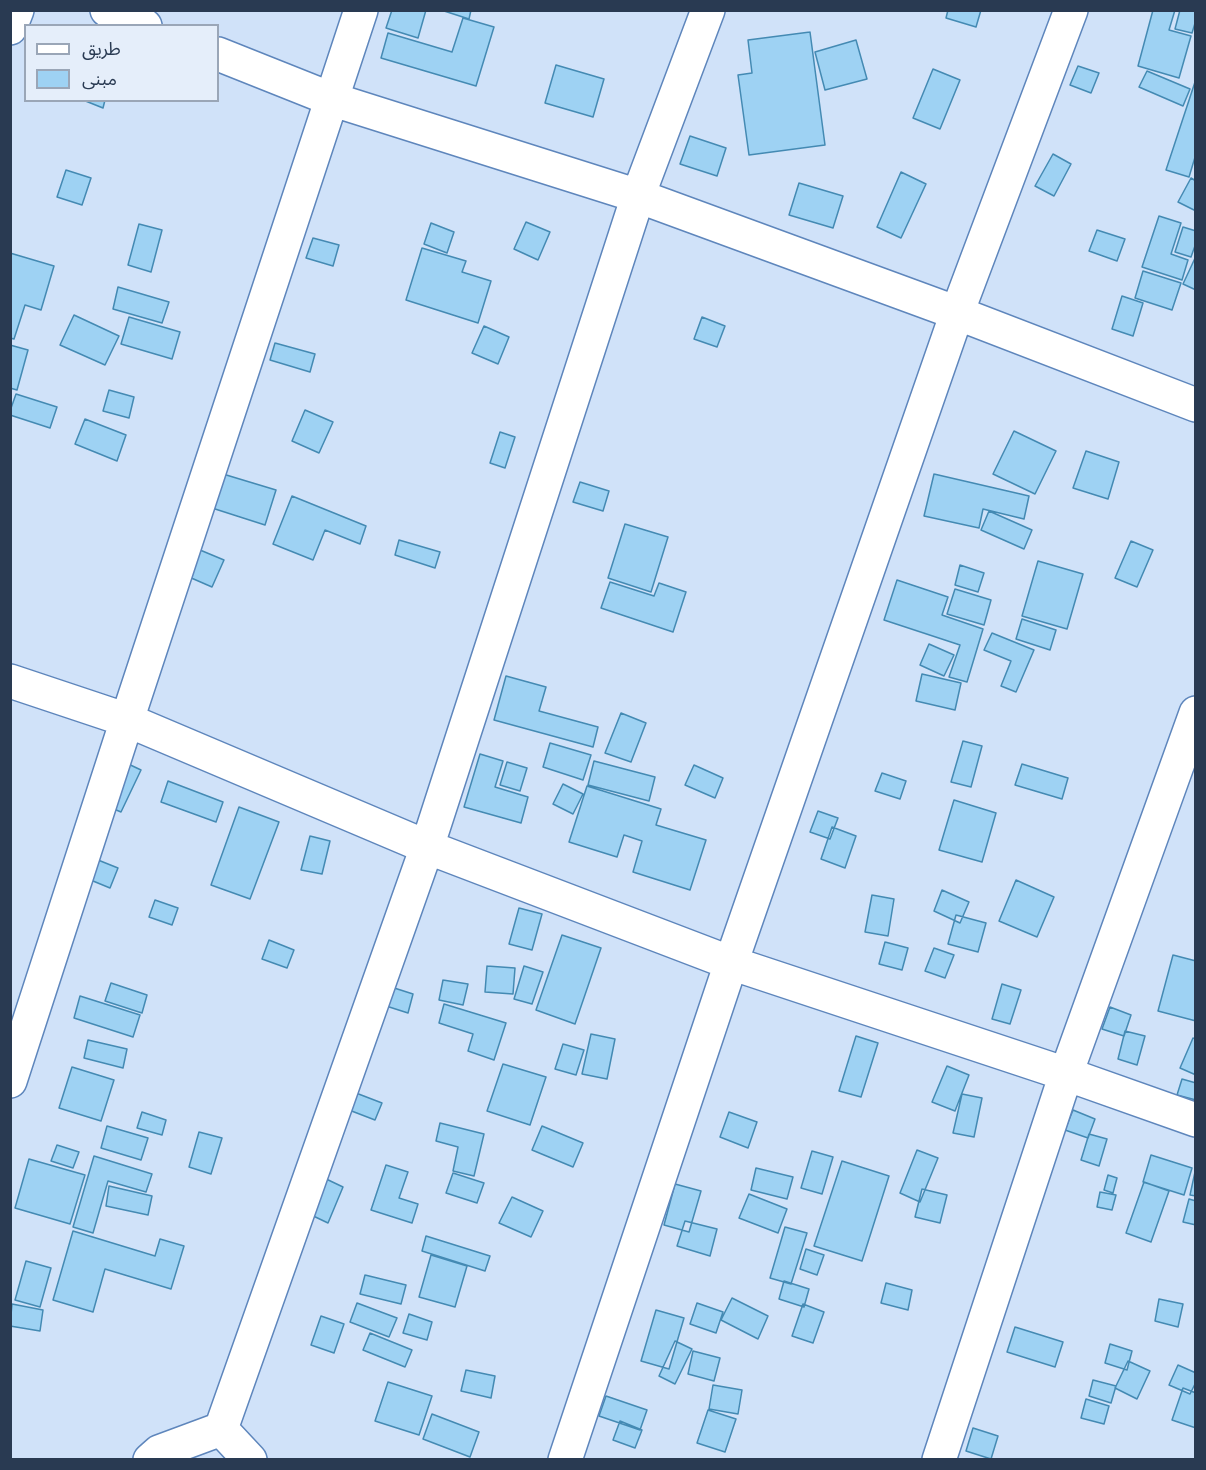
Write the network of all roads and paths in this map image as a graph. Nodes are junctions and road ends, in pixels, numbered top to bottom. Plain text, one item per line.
1 (17, 10) edge
2 (107, 10) edge
3 (361, 10) edge
4 (708, 10) edge
5 (1071, 10) edge
6 (140, 24) edge
7 (10, 28) edge
8 (219, 54) edge
9 (331, 99) junction
10 (638, 196) junction
11 (957, 313) junction
12 (1196, 405) edge
13 (10, 681) edge
14 (1196, 713) edge
15 (127, 720) junction
16 (427, 847) junction
17 (731, 963) junction
18 (1066, 1074) junction
19 (10, 1081) edge
20 (1196, 1120) edge
21 (221, 1429) junction
22 (150, 1460) edge
23 (250, 1460) edge
24 (566, 1460) edge
25 (939, 1460) edge

1 - 7 street
2 - 6 street
3 - 9 street
4 - 10 street
5 - 11 street
8 - 9 street
9 - 10 street
9 - 15 street
10 - 11 street
10 - 16 street
11 - 12 street
11 - 17 street
13 - 15 street
14 - 18 street
15 - 16 street
15 - 19 street
16 - 17 street
16 - 21 street
17 - 18 street
17 - 24 street
18 - 20 street
18 - 25 street
21 - 22 street
21 - 23 street

